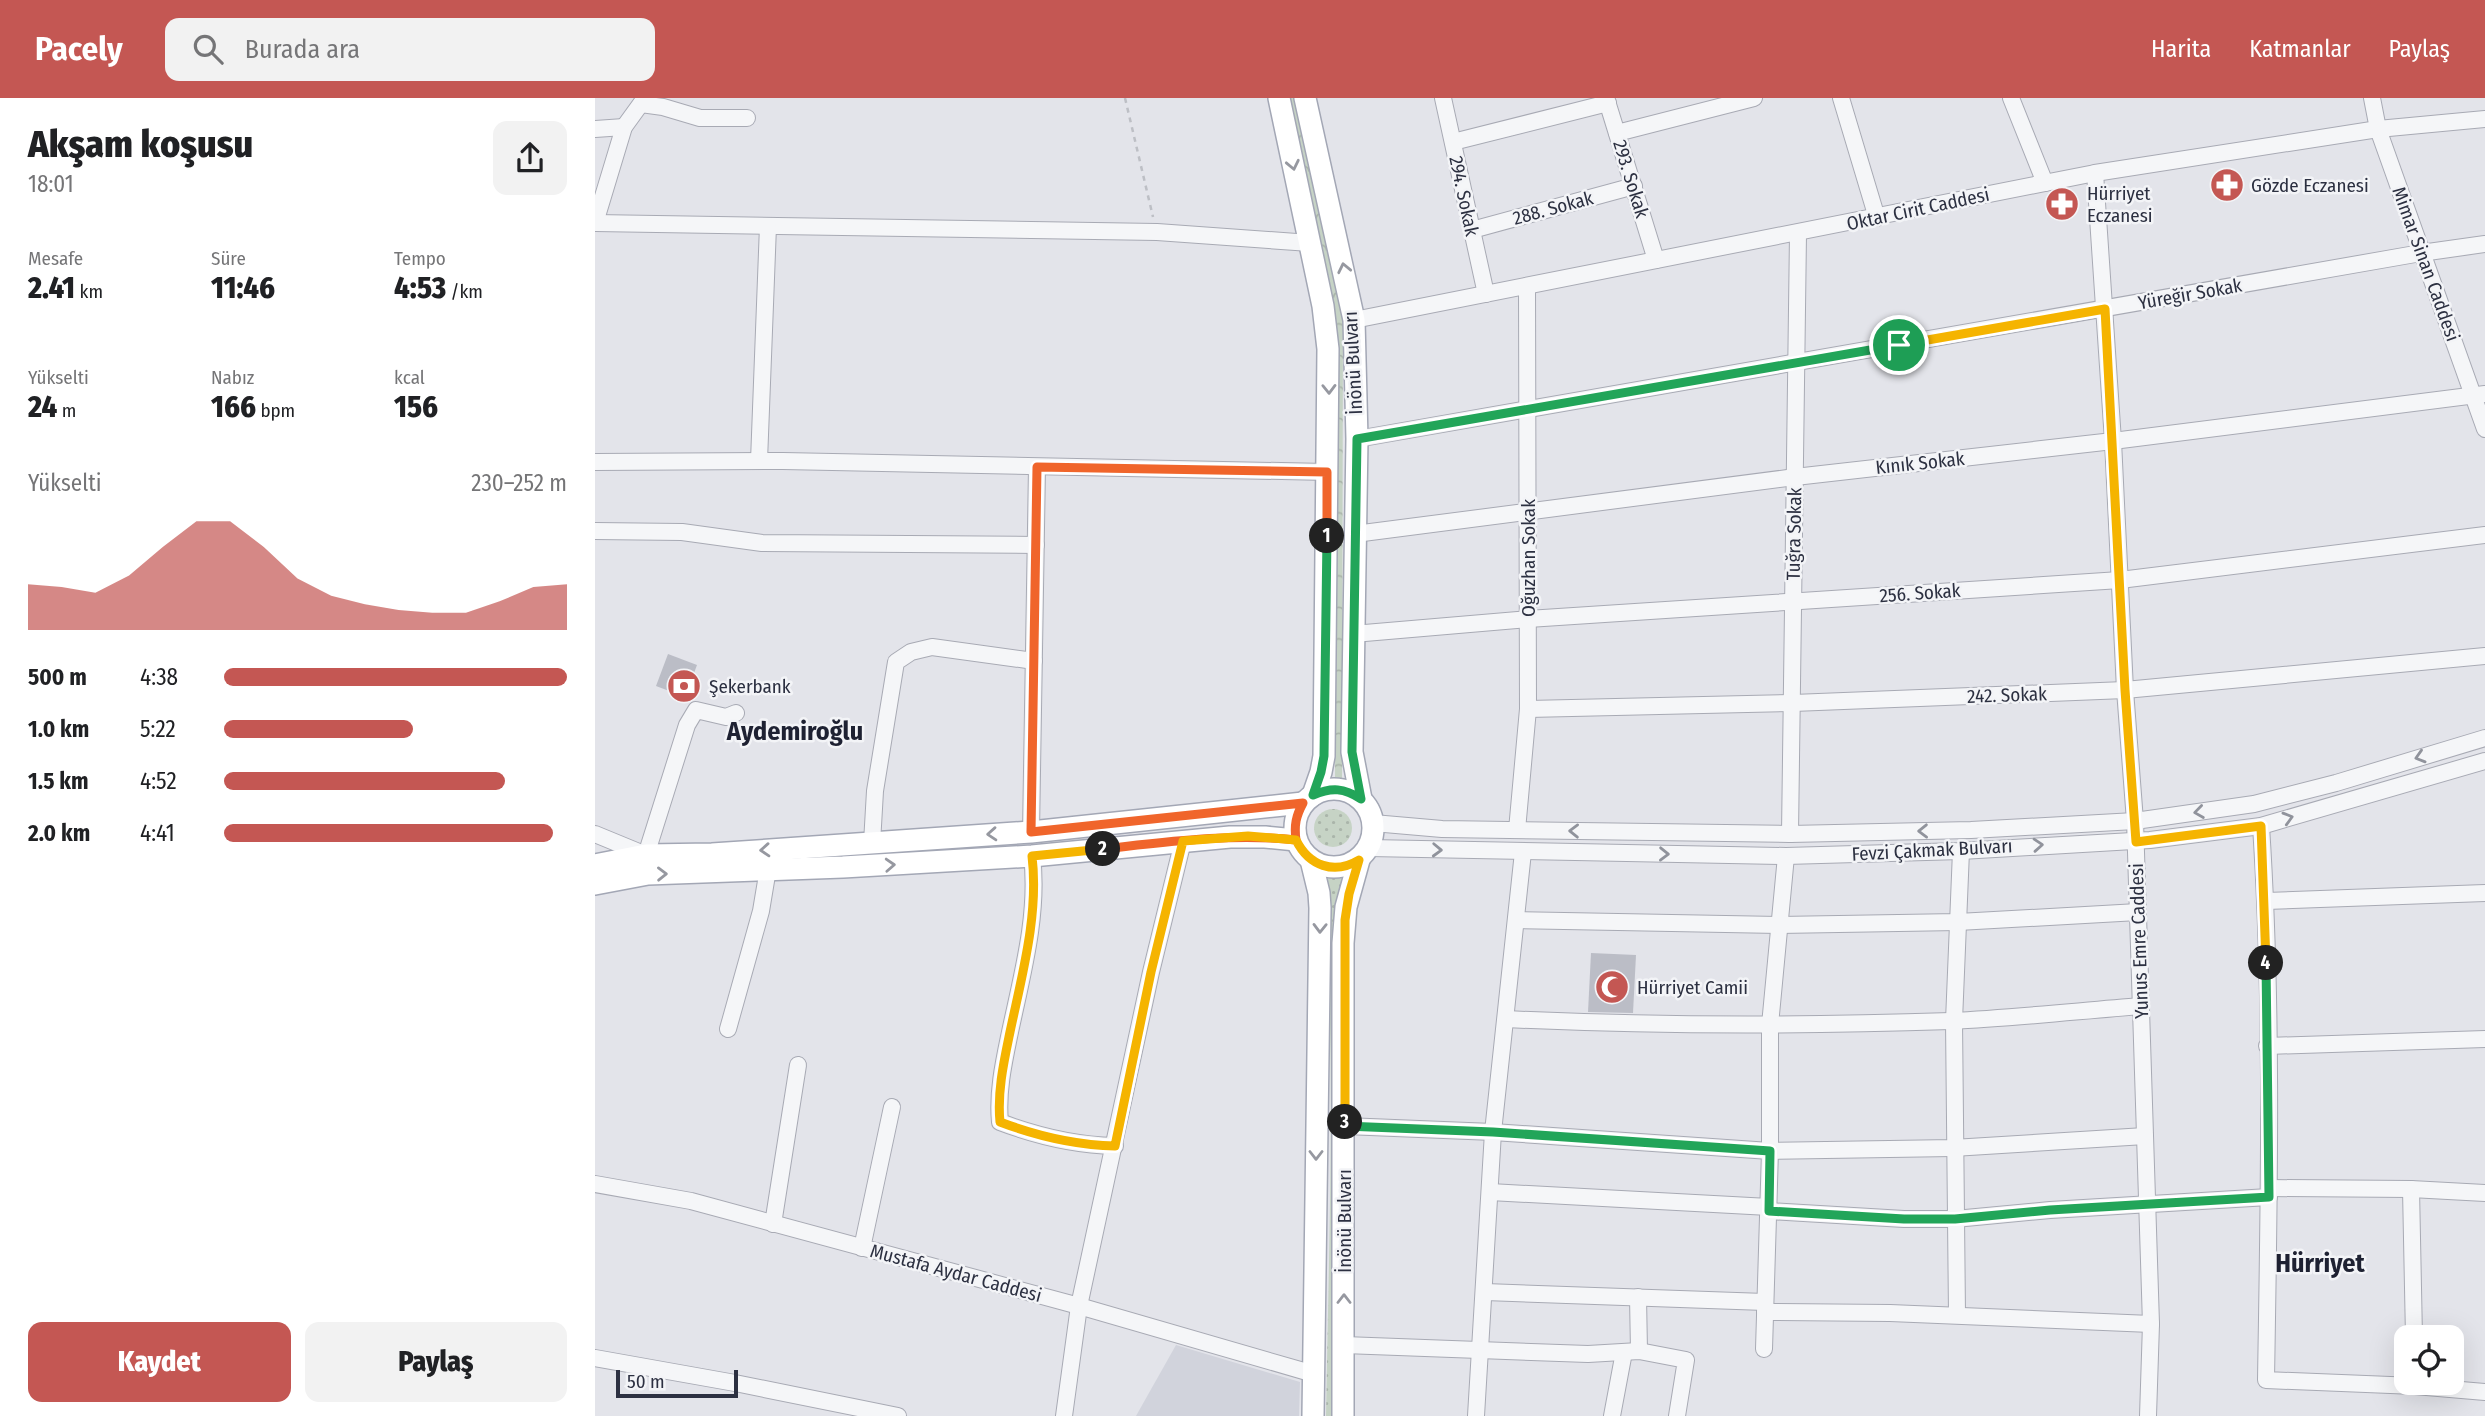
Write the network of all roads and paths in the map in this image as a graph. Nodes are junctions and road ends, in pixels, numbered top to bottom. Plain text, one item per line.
1 (1125, 98) edge
2 (1279, 98) edge
3 (1305, 98) edge
4 (1443, 98) edge
5 (1754, 98) edge
6 (1841, 98) edge
7 (2011, 98) edge
8 (2372, 98) edge
9 (643, 101) edge
10 (1607, 101) edge
11 (747, 118) dead end
12 (2485, 120) edge
13 (624, 127) junction
14 (595, 129) edge
15 (2378, 129) junction
16 (1617, 134) junction
17 (1453, 142) junction
18 (2095, 173) junction
19 (2045, 183) junction
20 (1633, 186) junction
21 (1877, 218) junction
22 (595, 223) edge
23 (768, 226) junction
24 (1472, 230) junction
25 (1157, 232) junction
26 (1798, 234) junction
27 (1310, 243) junction
28 (2485, 244) edge
29 (2421, 253) junction
30 (1656, 260) junction
31 (1527, 286) junction
32 (1486, 294) junction
33 (2105, 309) junction
34 (1354, 320) junction
35 (1797, 363) junction
36 (2479, 395) edge
37 (1528, 407) junction
38 (2485, 429) edge
39 (1357, 439) junction
40 (2113, 441) junction
41 (759, 461) junction
42 (595, 462) edge
43 (1037, 467) junction
44 (1327, 472) junction
45 (1795, 477) junction
46 (1528, 510) junction
47 (595, 531) edge
48 (1355, 534) junction
49 (2485, 535) edge
50 (1036, 545) junction
51 (2120, 580) junction
52 (1793, 601) junction
53 (1528, 618) junction
54 (1353, 634) junction
55 (2485, 656) edge
56 (1034, 662) junction
57 (2125, 690) junction
58 (1793, 703) junction
59 (1528, 709) junction
60 (736, 713) dead end
61 (2485, 738) edge
62 (2485, 761) edge
63 (1308, 799) junction
64 (1361, 799) junction
65 (2135, 821) junction
66 (1373, 822) junction
67 (2261, 826) junction
68 (1517, 830) junction
69 (1031, 832) junction
70 (595, 834) edge
71 (1790, 834) junction
72 (1296, 840) junction
73 (1183, 841) junction
74 (2136, 842) junction
75 (871, 843) junction
76 (1961, 850) junction
77 (1523, 852) junction
78 (1364, 854) junction
79 (646, 855) junction
80 (1032, 856) junction
81 (1786, 856) junction
82 (1311, 860) junction
83 (595, 865) edge
84 (768, 869) junction
85 (595, 884) edge
86 (2485, 893) edge
87 (2266, 901) junction
88 (2138, 912) junction
89 (1516, 920) junction
90 (1958, 922) junction
91 (1779, 925) junction
92 (2141, 1006) junction
93 (1506, 1020) junction
94 (1954, 1021) junction
95 (1770, 1026) junction
96 (729, 1029) dead end
97 (2485, 1040) edge
98 (2267, 1046) junction
99 (798, 1065) dead end
100 (892, 1107) dead end
101 (1345, 1126) junction
102 (1493, 1132) junction
103 (2145, 1136) junction
104 (1115, 1146) junction
105 (1954, 1148) junction
106 (1770, 1151) junction
107 (595, 1184) edge
108 (2411, 1189) junction
109 (1490, 1192) junction
110 (2269, 1192) junction
111 (2485, 1193) edge
112 (2147, 1204) junction
113 (1769, 1209) junction
114 (1955, 1219) junction
115 (773, 1224) junction
116 (862, 1248) junction
117 (1485, 1292) junction
118 (1638, 1297) junction
119 (1079, 1306) junction
120 (1765, 1307) junction
121 (1957, 1315) junction
122 (2151, 1324) junction
123 (2414, 1325) edge
124 (1344, 1345) junction
125 (1482, 1348) junction
126 (1764, 1349) dead end
127 (1632, 1351) junction
128 (595, 1358) edge
129 (1314, 1374) junction
130 (2394, 1383) edge
131 (2464, 1390) edge
132 (2485, 1392) edge
133 (898, 1416) edge
134 (1064, 1416) edge
135 (1313, 1416) edge
136 (1343, 1416) edge
137 (1475, 1416) edge
138 (1612, 1416) edge
139 (1677, 1416) edge
140 (2148, 1416) edge

1 - 25 path
2 -> 27 main road, İnönü Bulvarı
34 -> 3 main road, İnönü Bulvarı
4 - 17 street, 294. Sokak
5 - 16 street
6 - 21 street
7 - 19 street
8 - 15 street, Mimar Sinan Caddesi
9 - 11 street
9 - 13 street
10 - 16 street, 293. Sokak
10 - 17 street
12 - 15 street, Oktar Cirit Caddesi
13 - 14 street
13 - 22 street
15 - 18 street, Oktar Cirit Caddesi
15 - 29 street, Mimar Sinan Caddesi
16 - 20 street, 293. Sokak
17 - 24 street, 294. Sokak
18 - 19 street, Oktar Cirit Caddesi
18 - 33 street, Yunus Emre Caddesi
19 - 21 street, Oktar Cirit Caddesi
20 - 24 street, 288. Sokak
20 - 30 street, 293. Sokak
21 - 26 street, Oktar Cirit Caddesi
22 - 23 street
23 - 25 street
23 - 41 street
24 - 32 street, 294. Sokak
25 - 27 street
26 - 30 street, Oktar Cirit Caddesi
26 - 35 street, Tuğra Sokak
27 -> 44 main road, İnönü Bulvarı
28 - 29 street, Yüreğir Sokak
29 - 33 street, Yüreğir Sokak
29 - 36 street, Mimar Sinan Caddesi
30 - 31 street, Oktar Cirit Caddesi
31 - 32 street, Oktar Cirit Caddesi
31 - 37 street, Oğuzhan Sokak
32 - 34 street, Oktar Cirit Caddesi
33 - 35 street, Yüreğir Sokak
33 - 40 street, Yunus Emre Caddesi
34 - 39 main road, İnönü Bulvarı
35 - 37 street, Yüreğir Sokak
35 - 45 street, Tuğra Sokak
36 - 38 street, Mimar Sinan Caddesi
36 - 40 street, Kınık Sokak
37 - 39 street, Yüreğir Sokak
37 - 46 street, Oğuzhan Sokak
39 - 48 main road, İnönü Bulvarı
40 - 45 street, Kınık Sokak
40 - 51 street, Yunus Emre Caddesi
41 - 42 street
41 - 43 street
43 - 44 street
43 - 50 street
44 - 63 main road, İnönü Bulvarı
45 - 46 street, Kınık Sokak
45 - 52 street, Tuğra Sokak
46 - 48 street, Kınık Sokak
46 - 53 street, Oğuzhan Sokak
47 - 50 street
48 - 54 main road, İnönü Bulvarı
49 - 51 street, 256. Sokak
50 - 56 street
51 - 52 street, 256. Sokak
51 - 57 street, Yunus Emre Caddesi
52 - 53 street, 256. Sokak
52 - 58 street, Tuğra Sokak
53 - 54 street, 256. Sokak
53 - 59 street, Oğuzhan Sokak
54 - 64 main road, İnönü Bulvarı
55 - 57 street, 242. Sokak
56 - 69 street
56 - 75 street
57 - 58 street, 242. Sokak
57 - 65 street, Yunus Emre Caddesi
58 - 59 street, 242. Sokak
58 - 71 street, Tuğra Sokak
59 - 68 street, Oğuzhan Sokak
60 - 79 street
61 -> 65 street, Fevzi Çakmak Bulvarı
67 -> 62 street, Fevzi Çakmak Bulvarı
63 - 64 main road
63 - 69 main road
63 - 72 main road
64 - 66 main road
65 -> 71 street, Fevzi Çakmak Bulvarı
65 - 74 street, Yunus Emre Caddesi
66 - 68 street, Fevzi Çakmak Bulvarı
66 - 78 main road
67 - 74 street, Fevzi Çakmak Bulvarı
67 - 87 street
71 -> 68 street, Fevzi Çakmak Bulvarı
69 -> 75 main road
70 - 79 street
72 - 73 main road
72 - 82 main road
73 - 80 main road
73 - 104 street
76 -> 74 street, Fevzi Çakmak Bulvarı
74 - 88 street, Yunus Emre Caddesi
75 -> 79 main road
76 - 81 street, Fevzi Çakmak Bulvarı
76 - 90 street
78 -> 77 street, Fevzi Çakmak Bulvarı
77 -> 81 street, Fevzi Çakmak Bulvarı
77 - 89 street
78 - 82 main road
78 - 101 main road, İnönü Bulvarı
79 - 83 main road
84 -> 80 main road
80 - 104 street
81 - 91 street
82 -> 129 main road
85 -> 84 main road
84 - 96 street
86 - 87 street
87 - 98 street
88 - 90 street
88 - 92 street, Yunus Emre Caddesi
89 - 91 street
89 - 93 street
90 - 91 street
90 - 94 street
91 - 95 street
92 - 94 street
92 - 103 street, Yunus Emre Caddesi
93 - 95 street
93 - 102 street
94 - 95 street
94 - 105 street
95 - 106 street
97 - 98 street
98 - 110 street
99 - 115 street
100 - 116 street
101 - 102 street
124 -> 101 main road, İnönü Bulvarı
102 - 106 street
102 - 109 street
103 - 105 street
103 - 112 street, Yunus Emre Caddesi
104 - 119 street
105 - 106 street
105 - 114 street
106 - 113 street
107 - 115 street, Mustafa Aydar Caddesi
108 - 110 street
108 - 111 street
108 - 123 street
109 - 113 street
109 - 117 street
110 - 112 street
110 - 130 street
112 - 114 street
112 - 122 street, Yunus Emre Caddesi
113 - 114 street
113 - 120 street
114 - 121 street
115 - 116 street, Mustafa Aydar Caddesi
116 - 119 street, Mustafa Aydar Caddesi
117 - 118 street
117 - 125 street
118 - 120 street
118 - 127 street
119 - 129 street, Mustafa Aydar Caddesi
119 - 134 street
120 - 121 street
120 - 126 street
121 - 122 street
122 - 140 street, Yunus Emre Caddesi
124 - 125 street
124 - 136 main road, İnönü Bulvarı
125 - 127 street
125 - 137 street
127 - 138 street
127 - 139 street
128 - 133 street
129 - 135 main road
131 - 132 street

